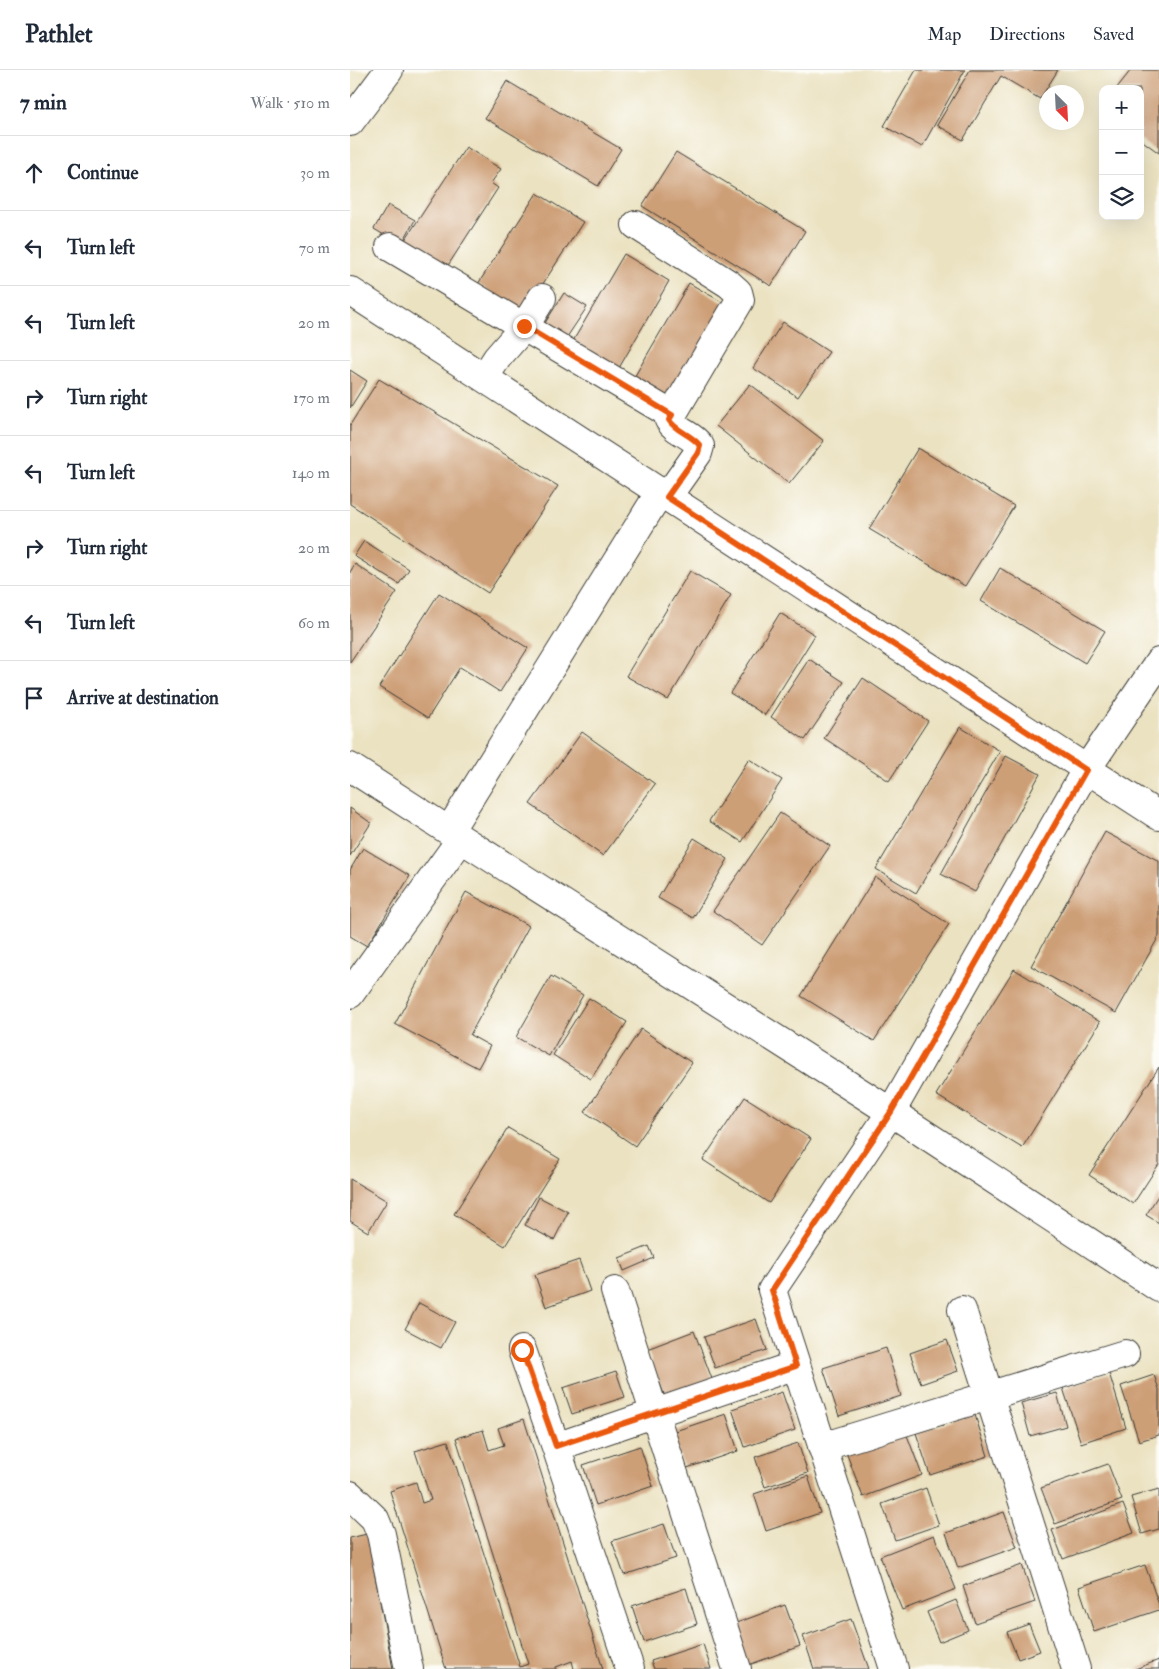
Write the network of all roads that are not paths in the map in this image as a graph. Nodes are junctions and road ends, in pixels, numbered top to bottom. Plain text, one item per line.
1 (389, 70) edge
2 (350, 122) edge
3 (636, 225) dead end
4 (390, 247) dead end
5 (350, 291) edge
6 (542, 298) dead end
7 (524, 326) junction
8 (484, 378) junction
9 (672, 415) junction
10 (663, 495) junction
11 (1159, 662) edge
12 (350, 766) edge
13 (1086, 770) junction
14 (1159, 816) edge
15 (455, 835) junction
16 (350, 994) edge
17 (891, 1112) junction
18 (1159, 1288) edge
19 (615, 1291) dead end
20 (962, 1310) dead end
21 (522, 1350) dead end
22 (1125, 1354) dead end
23 (796, 1366) junction
24 (989, 1396) junction
25 (654, 1413) junction
26 (556, 1446) junction
27 (822, 1447) junction
28 (350, 1495) edge
29 (409, 1669) edge
30 (630, 1669) edge
31 (737, 1669) edge
32 (894, 1669) edge
33 (1076, 1669) edge

1 - 2 street
3 - 9 street
4 - 7 street
5 - 8 street
6 - 7 street
7 - 8 street
7 - 9 street
8 - 10 street
9 - 10 street
10 - 13 street
10 - 15 street
11 - 13 street
12 - 15 street
13 - 14 street
13 - 17 street
15 - 16 street
15 - 17 street
17 - 18 street
17 - 23 street
19 - 25 street
20 - 24 street
21 - 26 street
22 - 24 street
23 - 25 street
23 - 27 street
24 - 27 street
24 - 33 street
25 - 26 street
25 - 31 street
26 - 30 street
27 - 32 street
28 - 29 street

